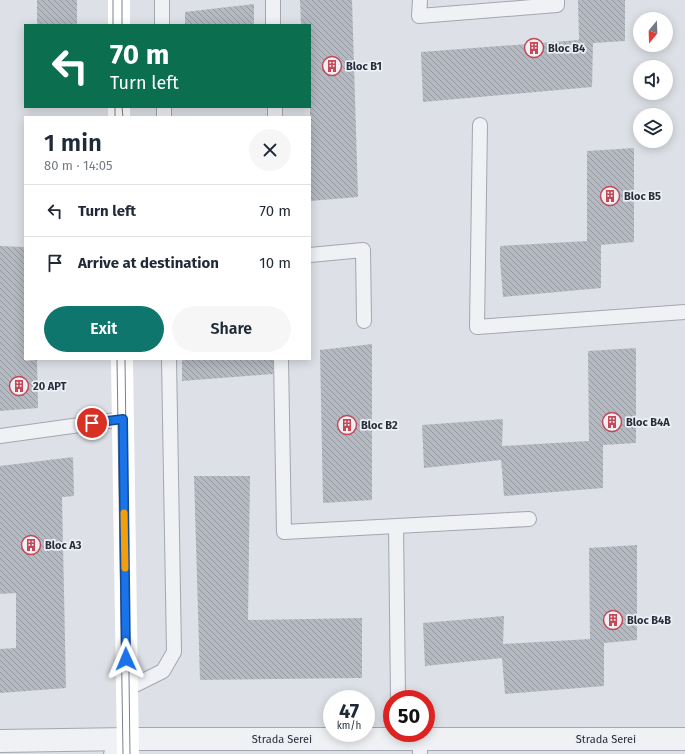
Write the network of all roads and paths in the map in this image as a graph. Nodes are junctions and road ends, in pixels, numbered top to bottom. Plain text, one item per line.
1 (119, 0) edge
2 (162, 0) edge
3 (273, 0) edge
4 (420, 0) edge
5 (557, 0) edge
6 (119, 24) edge
7 (162, 24) edge
8 (273, 24) edge
9 (480, 125) dead end
10 (311, 255) edge
11 (685, 312) edge
12 (364, 321) dead end
13 (122, 360) edge
14 (169, 360) edge
15 (281, 360) edge
16 (123, 419) junction
17 (0, 436) edge
18 (529, 519) dead end
19 (396, 526) junction
20 (127, 689) junction
21 (398, 690) edge
22 (383, 737) edge
23 (685, 739) edge
24 (0, 742) edge
25 (410, 742) edge
26 (128, 747) edge
27 (420, 747) edge
28 (111, 754) edge

1 - 6 main road
2 - 7 lane
3 - 8 lane
4 - 5 lane
9 - 11 lane
10 - 12 lane
13 - 16 main road
14 - 20 lane
15 - 19 lane
16 - 17 lane
16 - 20 main road
18 - 19 lane
19 - 21 lane
20 - 26 main road
22 - 26 street, Strada Serei
23 - 27 street, Strada Serei
24 - 26 street, Strada Serei
25 - 27 street, Strada Serei
26 - 28 lane

